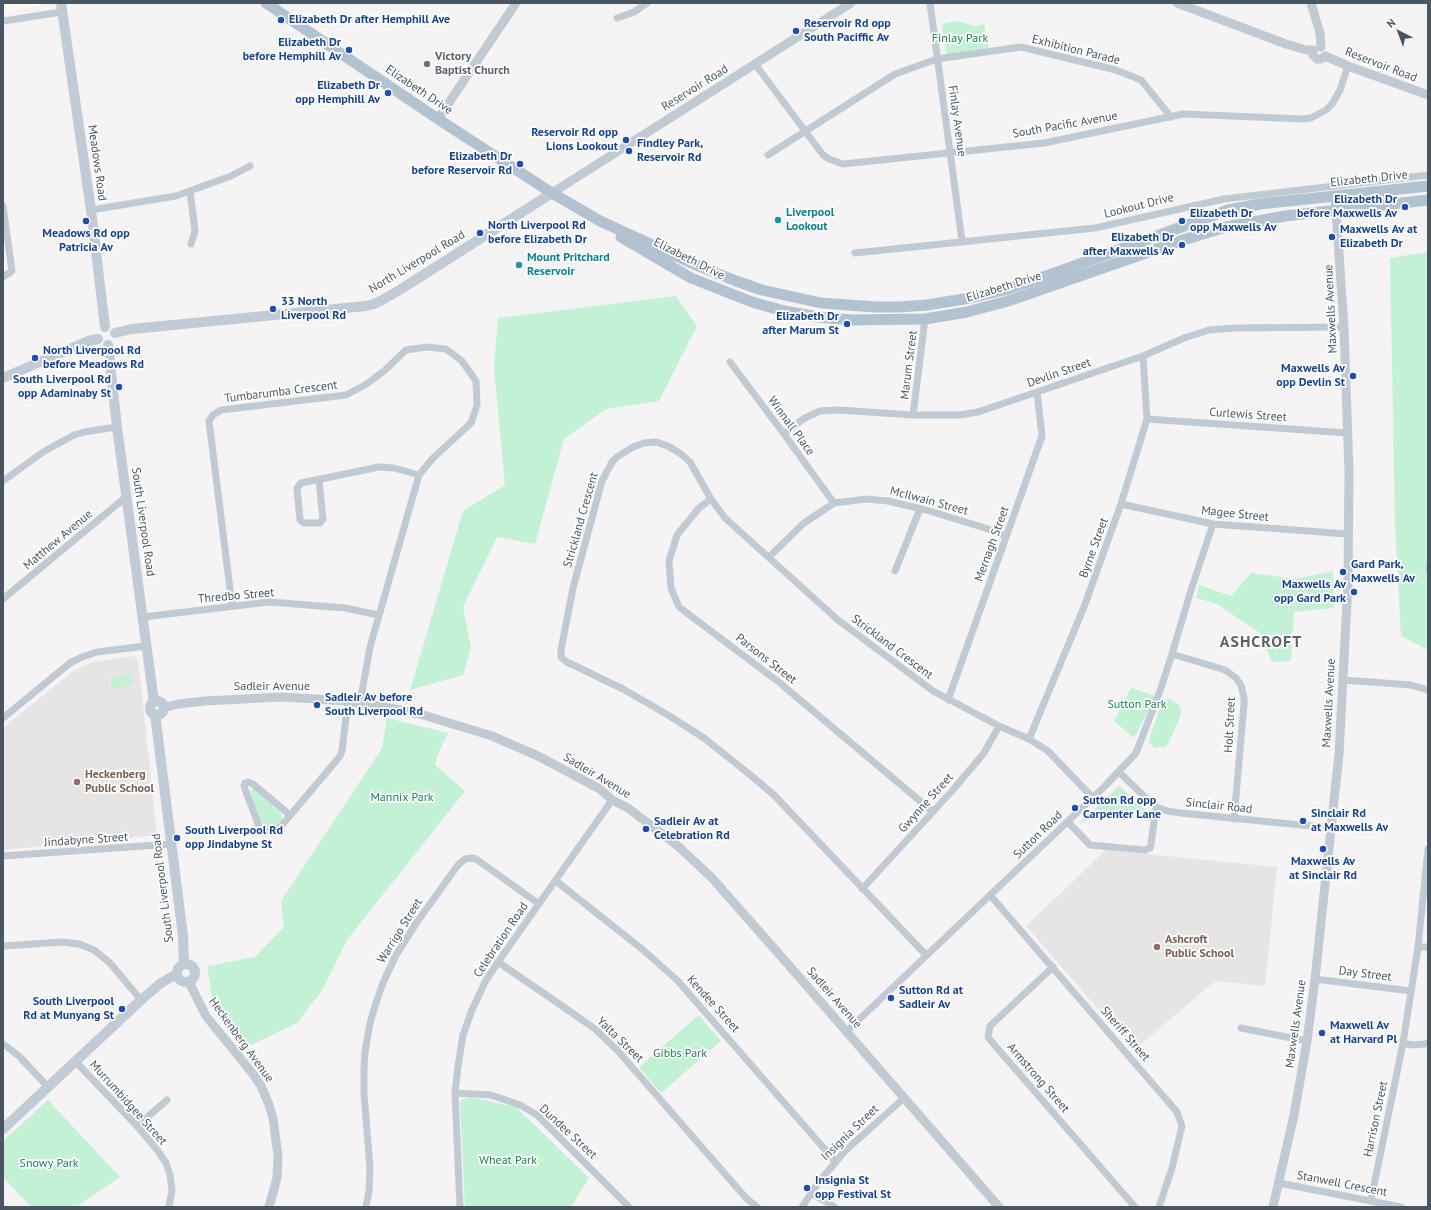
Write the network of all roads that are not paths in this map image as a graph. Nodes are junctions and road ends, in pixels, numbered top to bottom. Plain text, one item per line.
1 (266, 3) edge
2 (516, 3) edge
3 (647, 3) edge
4 (852, 3) edge
5 (930, 3) edge
6 (1177, 3) edge
7 (1311, 3) edge
8 (61, 7) edge
9 (618, 18) dead end
10 (3, 21) edge
11 (1317, 48) junction
12 (937, 59) junction
13 (755, 64) junction
14 (1348, 66) junction
15 (1428, 95) edge
16 (1171, 117) junction
17 (438, 119) junction
18 (805, 132) junction
19 (950, 152) junction
20 (768, 155) dead end
21 (250, 166) dead end
22 (1428, 175) edge
23 (1428, 186) edge
24 (190, 191) junction
25 (552, 193) junction
26 (1335, 196) junction
27 (1428, 200) edge
28 (3, 206) edge
29 (91, 210) junction
30 (1336, 210) junction
31 (600, 221) junction
32 (962, 242) junction
33 (191, 244) dead end
34 (855, 253) dead end
35 (3, 278) edge
36 (925, 318) junction
37 (105, 327) junction
38 (1344, 327) junction
39 (115, 333) junction
40 (98, 339) junction
41 (108, 345) junction
42 (1143, 356) junction
43 (730, 362) dead end
44 (3, 378) edge
45 (1037, 392) junction
46 (913, 415) junction
47 (1147, 419) junction
48 (117, 427) junction
49 (1348, 433) junction
50 (784, 434) junction
51 (419, 475) junction
52 (319, 480) junction
53 (3, 481) edge
54 (126, 497) junction
55 (711, 499) junction
56 (834, 504) junction
57 (1121, 504) junction
58 (920, 509) junction
59 (1213, 524) junction
60 (1348, 534) junction
61 (1006, 536) junction
62 (769, 557) junction
63 (895, 571) dead end
64 (3, 599) edge
65 (232, 605) junction
66 (379, 615) junction
67 (143, 617) junction
68 (146, 646) junction
69 (1172, 654) junction
70 (1343, 680) junction
71 (1428, 690) edge
72 (948, 700) junction
73 (348, 701) junction
74 (154, 702) junction
75 (360, 703) junction
76 (164, 708) junction
77 (155, 714) junction
78 (3, 718) edge
79 (999, 726) junction
80 (1029, 739) junction
81 (1119, 772) junction
82 (1093, 798) junction
83 (612, 800) junction
84 (1156, 807) junction
85 (933, 812) junction
86 (290, 815) junction
87 (1234, 819) junction
88 (1068, 822) junction
89 (1331, 828) junction
90 (171, 844) junction
91 (1428, 849) edge
92 (1428, 852) edge
93 (3, 856) edge
94 (556, 881) junction
95 (862, 889) junction
96 (990, 895) junction
97 (539, 904) junction
98 (3, 946) edge
99 (1418, 947) junction
100 (1428, 947) edge
101 (926, 955) junction
102 (498, 962) junction
103 (184, 964) junction
104 (1053, 967) junction
105 (177, 974) junction
106 (1315, 979) junction
107 (189, 982) junction
108 (1411, 991) junction
109 (141, 1000) junction
110 (1241, 1028) dead end
111 (847, 1031) junction
112 (1307, 1040) junction
113 (1403, 1043) junction
114 (1428, 1043) edge
115 (3, 1044) edge
116 (75, 1061) junction
117 (48, 1087) junction
118 (455, 1093) junction
119 (904, 1098) junction
120 (167, 1100) dead end
121 (137, 1126) junction
122 (3, 1129) edge
123 (836, 1161) junction
124 (1279, 1183) junction
125 (811, 1193) junction
126 (1371, 1200) junction
127 (169, 1207) edge
128 (269, 1207) edge
129 (366, 1207) edge
130 (460, 1207) edge
131 (629, 1207) edge
132 (757, 1207) edge
133 (802, 1207) edge
134 (835, 1207) edge
135 (999, 1207) edge
136 (1135, 1207) edge
137 (1159, 1207) edge
138 (1273, 1207) edge
139 (1401, 1207) edge

1 - 17 main road, Elizabeth Drive
2 - 17 street
3 - 9 street
4 - 13 street, Reservoir Road
5 - 12 street, Finlay Avenue
6 - 11 street
7 - 11 street
8 - 10 street
8 - 29 main road, Meadows Road
11 - 14 street, Reservoir Road
12 - 16 street, Exhibition Parade
12 - 18 street, Exhibition Parade
12 - 19 street, Finlay Avenue
13 - 18 street, South Pacific Avenue
13 - 25 street, Reservoir Road
14 - 15 street, Reservoir Road
14 - 16 street, South Pacific Avenue
16 - 19 street, South Pacific Avenue
17 - 25 main road, Elizabeth Drive
18 - 19 street, South Pacific Avenue
18 - 20 street, Exhibition Parade
19 - 32 street, Finlay Avenue
21 - 24 street
22 - 32 street, Lookout Drive
23 - 26 main road, Elizabeth Drive
24 - 29 street
24 - 33 street
25 - 31 main road, Elizabeth Drive
25 - 39 main road, North Liverpool Road
26 - 30 street, Maxwells Avenue
26 - 31 main road, Elizabeth Drive
27 - 30 main road, Elizabeth Drive
28 - 35 street
29 - 37 main road, Meadows Road
30 - 36 main road, Elizabeth Drive
30 - 38 street, Maxwells Avenue
31 - 36 main road, Elizabeth Drive
32 - 34 street, Lookout Drive
36 - 46 street, Marum Street
37 - 39 main road
37 - 40 main road
38 - 42 street, Devlin Street
38 - 49 street, Maxwells Avenue
39 - 41 main road
40 - 41 main road
40 - 44 main road
41 - 48 main road, South Liverpool Road
42 - 45 street, Devlin Street
42 - 47 street, Byrne Street
43 - 50 street, Winnall Place
45 - 46 street, Devlin Street
45 - 61 street, Mernagh Street
46 - 50 street, Devlin Street
47 - 49 street, Curlewis Street
47 - 57 street, Byrne Street
48 - 53 street
48 - 54 main road, South Liverpool Road
49 - 60 street, Maxwells Avenue
50 - 56 street, Winnall Place
51 - 52 street
51 - 65 street, Tumbarumba Crescent
51 - 66 street, Tumbarumba Crescent
52 - 52 street
54 - 64 street, Matthew Avenue
54 - 67 main road, South Liverpool Road
55 - 62 street, Strickland Crescent
55 - 85 street, Parsons Street
55 - 95 street, Strickland Crescent
56 - 58 street, McIlwain Street
56 - 62 street, McIlwain Street
57 - 59 street, Magee Street
57 - 80 street, Byrne Street
58 - 61 street, McIlwain Street
58 - 63 street
59 - 60 street, Magee Street
59 - 69 street, Sutton Road
60 - 70 street, Maxwells Avenue
61 - 72 street, Mernagh Street
62 - 72 street, Strickland Crescent
65 - 66 street, Thredbo Street
65 - 67 street, Thredbo Street
66 - 75 street, Tumbarumba Crescent
67 - 68 main road, South Liverpool Road
68 - 74 main road, South Liverpool Road
68 - 78 street
69 - 81 street, Sutton Road
69 - 87 street, Holt Street
70 - 71 street
70 - 89 street, Maxwells Avenue
72 - 79 street, Strickland Crescent
73 - 75 street, Sadleir Avenue
73 - 76 street, Sadleir Avenue
73 - 86 street
74 - 76 main road
74 - 77 main road
75 - 83 street, Sadleir Avenue
76 - 77 main road
77 - 90 main road, South Liverpool Road
79 - 80 street, Strickland Crescent
79 - 85 street, Gwynne Street
80 - 82 street, Strickland Crescent
81 - 82 street, Sutton Road
81 - 84 street, Sinclair Road
82 - 88 street, Sutton Road
83 - 94 street, Celebration Road
83 - 111 street, Sadleir Avenue
84 - 87 street, Sinclair Road
84 - 88 street
85 - 95 street, Gwynne Street
86 - 86 street
87 - 89 street, Sinclair Road
88 - 96 street, Sutton Road
89 - 106 street, Maxwells Avenue
90 - 93 street, Jindabyne Street
90 - 103 main road, South Liverpool Road
91 - 92 street, Harrison Street
92 - 99 street, Harrison Street
94 - 97 street, Celebration Road
94 - 123 street, Kendee Street
95 - 101 street, Strickland Crescent
96 - 101 street, Sutton Road
96 - 104 street, Sheriff Street
97 - 102 street, Celebration Road
97 - 129 street, Warrigo Street
98 - 109 street
99 - 100 street
99 - 108 street, Harrison Street
101 - 111 street, Sutton Road
102 - 118 street, Celebration Road
102 - 132 street, Yalta Street
103 - 105 main road
103 - 107 main road
104 - 136 street, Armstrong Street
104 - 137 street, Sheriff Street
105 - 107 main road
105 - 109 main road
106 - 108 street, Day Street
106 - 112 street, Maxwells Avenue
107 - 128 street, Heckenberg Avenue
108 - 113 street, Harrison Street
109 - 116 main road
110 - 112 street
111 - 119 street, Sadleir Avenue
112 - 124 street, Maxwells Avenue
113 - 114 street
113 - 126 street, Harrison Street
115 - 117 street
116 - 117 main road
116 - 121 street, Murrumbidgee Street
117 - 122 main road
118 - 130 street, Celebration Road
118 - 131 street, Dundee Street
119 - 123 street, Insignia Street
119 - 135 street, Sadleir Avenue
120 - 121 street
121 - 127 street, Murrumbidgee Street
123 - 125 street, Insignia Street
124 - 126 street, Stanwell Crescent
124 - 138 street, Maxwells Avenue
125 - 133 street, Insignia Street
125 - 134 street
126 - 139 street, Stanwell Crescent

